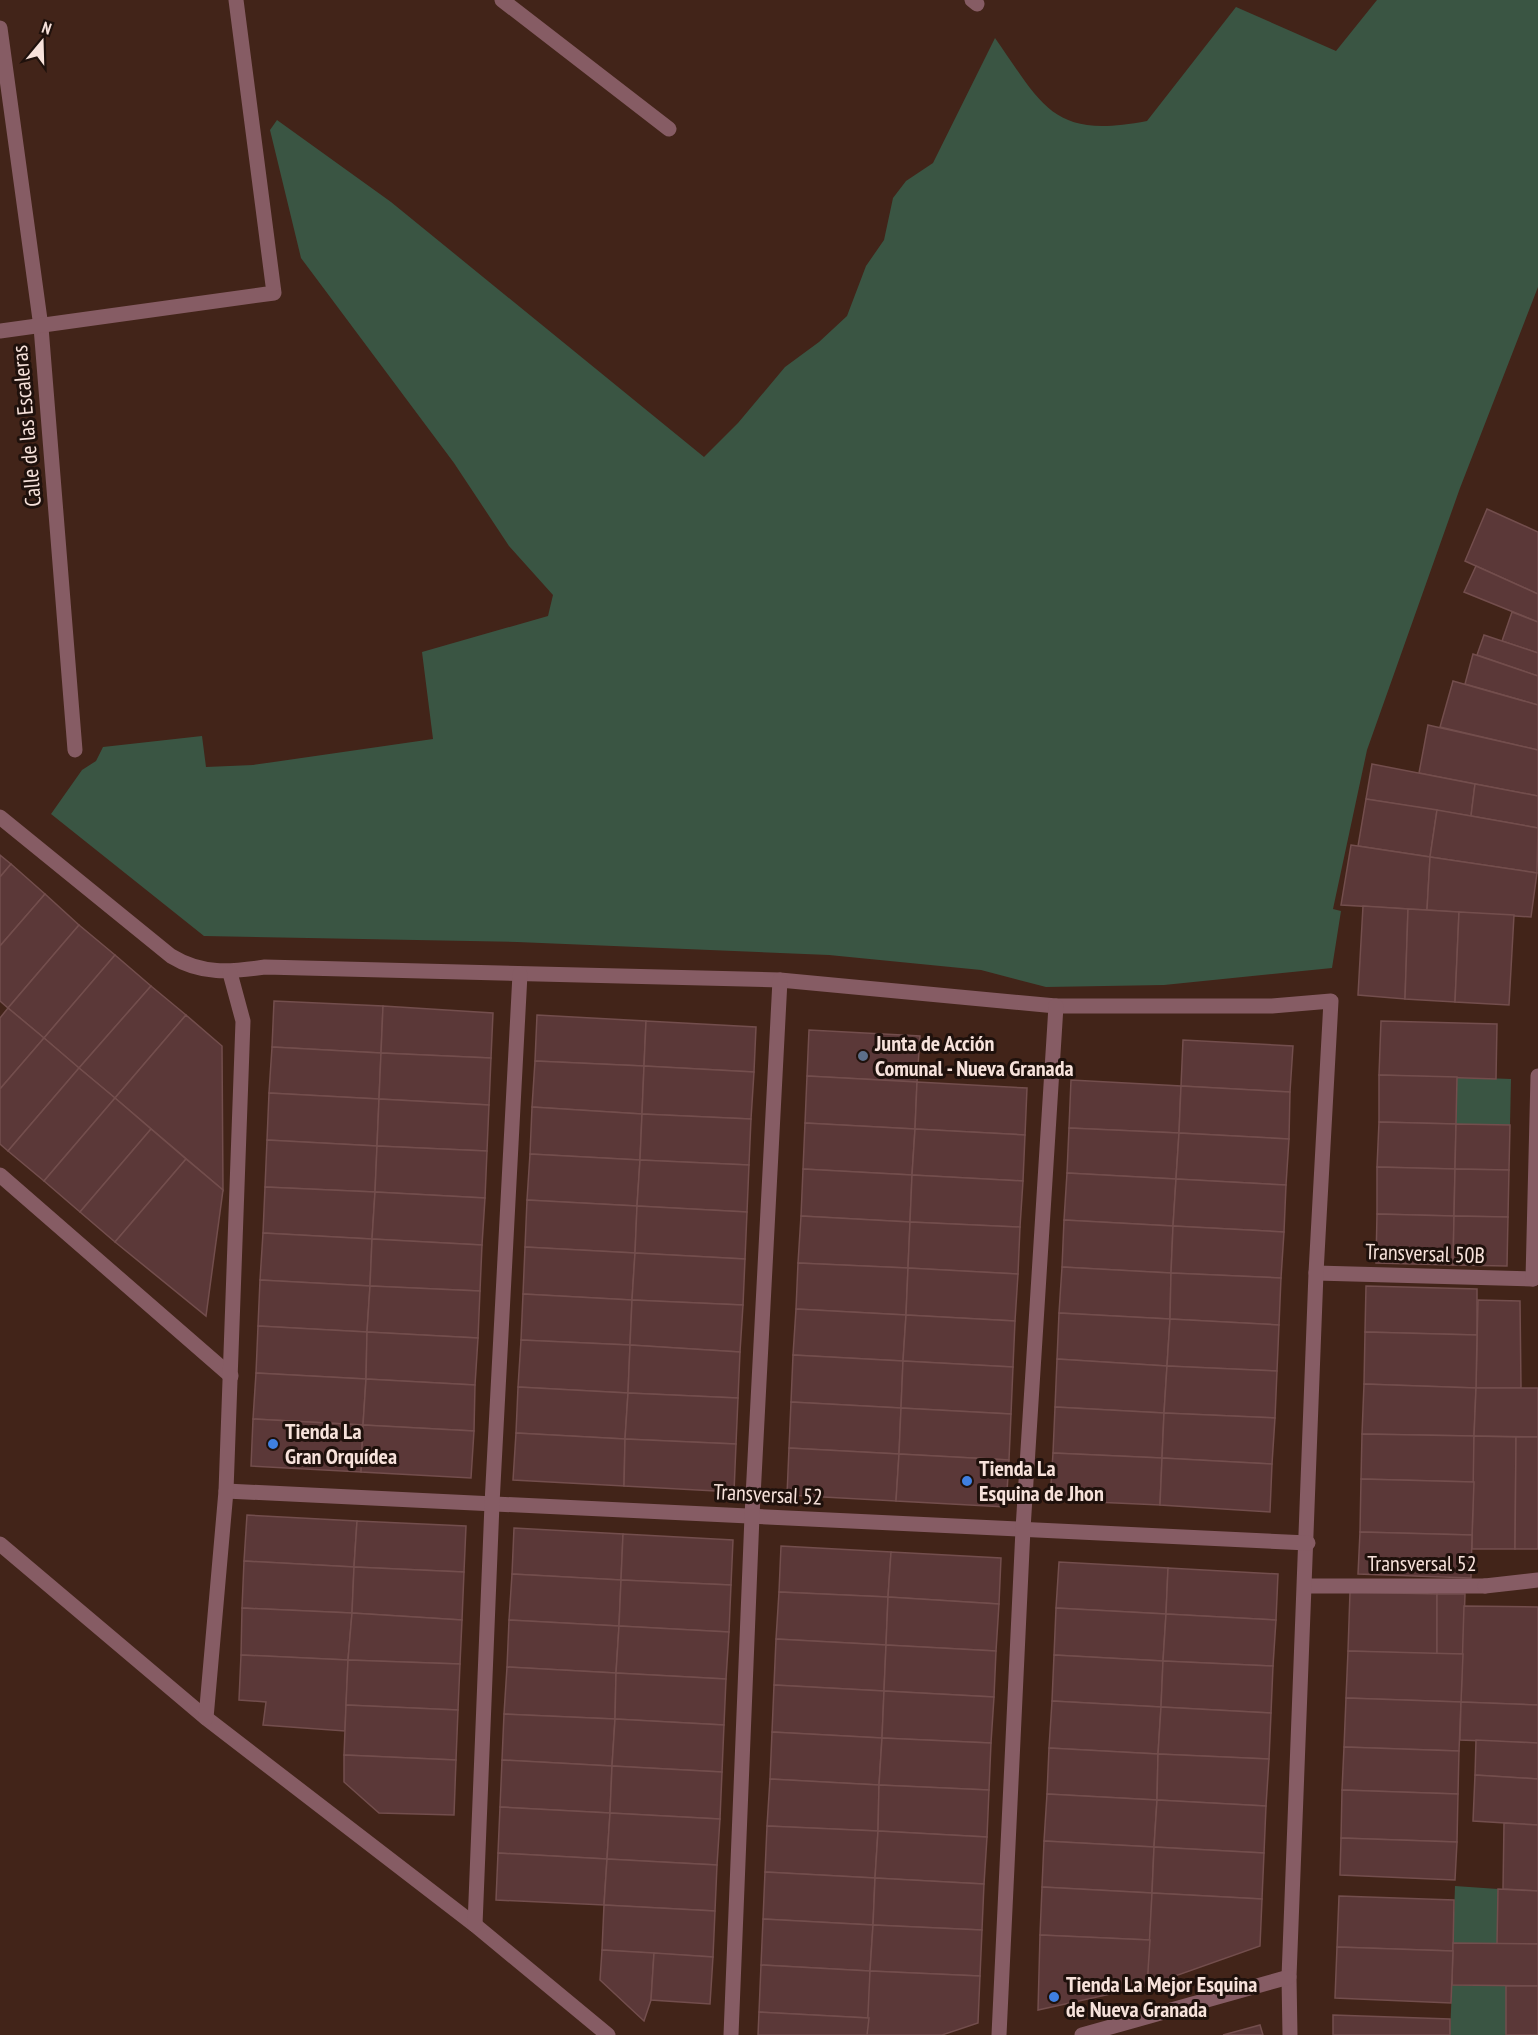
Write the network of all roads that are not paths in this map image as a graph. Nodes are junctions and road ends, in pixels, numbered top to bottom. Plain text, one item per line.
1 (236, 0) edge
2 (502, 0) edge
3 (0, 28) edge
4 (669, 129) dead end
5 (40, 327) junction
6 (0, 332) edge
7 (75, 750) dead end
8 (0, 816) edge
9 (230, 973) junction
10 (520, 974) junction
11 (780, 980) junction
12 (1056, 1006) junction
13 (1538, 1076) edge
14 (1537, 1093) edge
15 (0, 1175) edge
16 (1536, 1256) edge
17 (1316, 1272) junction
18 (231, 1376) junction
19 (226, 1491) junction
20 (492, 1504) junction
21 (753, 1516) junction
22 (1023, 1529) junction
23 (1308, 1543) junction
24 (0, 1544) edge
25 (1538, 1580) edge
26 (1305, 1586) junction
27 (206, 1718) junction
28 (475, 1925) junction
29 (1289, 1977) junction
30 (608, 2035) edge
31 (731, 2035) edge
32 (999, 2035) edge
33 (1082, 2035) edge
34 (1290, 2035) edge

1 - 5 street
2 - 4 street
3 - 5 street, Calle de las Escaleras
5 - 6 street
5 - 7 street, Calle de las Escaleras
8 - 9 street
9 - 10 street
9 - 18 street
10 - 11 street
10 - 20 street
11 - 12 street
11 - 21 street
12 - 17 street
12 - 22 street
13 - 14 street
14 - 16 street
15 - 18 street
16 - 17 street, Transversal 50B
17 - 23 street
18 - 19 street
19 - 20 street, Transversal 52
19 - 27 street
20 - 21 street, Transversal 52
20 - 28 street
21 - 22 street, Transversal 52
21 - 31 street
22 - 23 street, Transversal 52
22 - 32 street
23 - 26 street
24 - 27 street
25 - 26 street, Transversal 52
26 - 29 street
27 - 28 street
28 - 30 street
29 - 33 street
29 - 34 street

